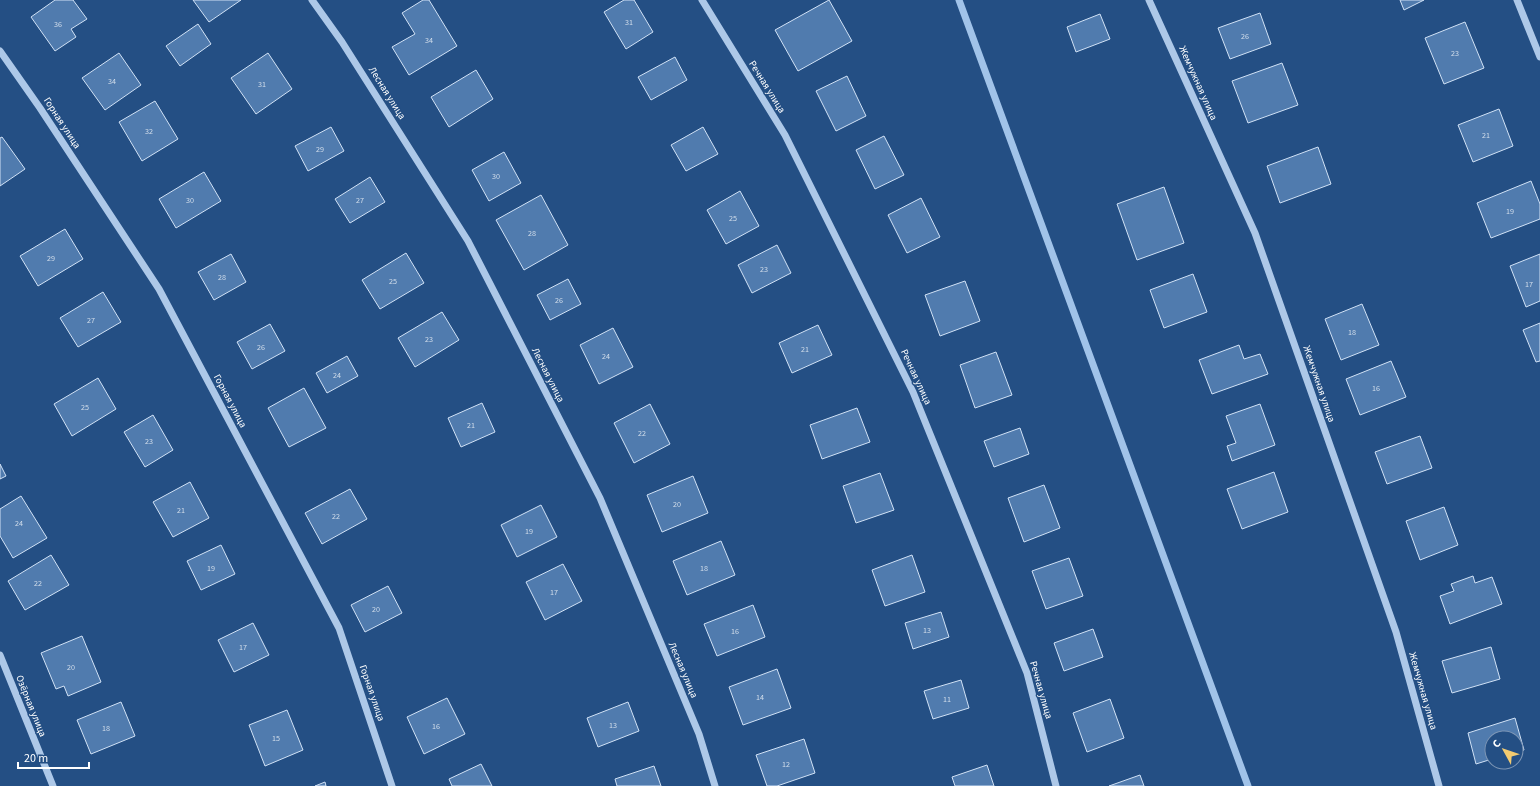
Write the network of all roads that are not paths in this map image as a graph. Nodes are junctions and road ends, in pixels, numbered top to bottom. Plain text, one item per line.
1 (312, 0) edge
2 (702, 0) edge
3 (1149, 0) edge
4 (1517, 0) edge
5 (0, 51) edge
6 (1540, 57) edge
7 (0, 655) edge
8 (53, 786) edge
9 (392, 786) edge
10 (715, 786) edge
11 (1056, 786) edge
12 (1439, 786) edge

1 - 10 street, Лесная улица
2 - 11 street, Речная улица
3 - 12 street, Жемчужная улица
4 - 6 street
5 - 9 street, Горная улица
7 - 8 street, Озёрная улица

